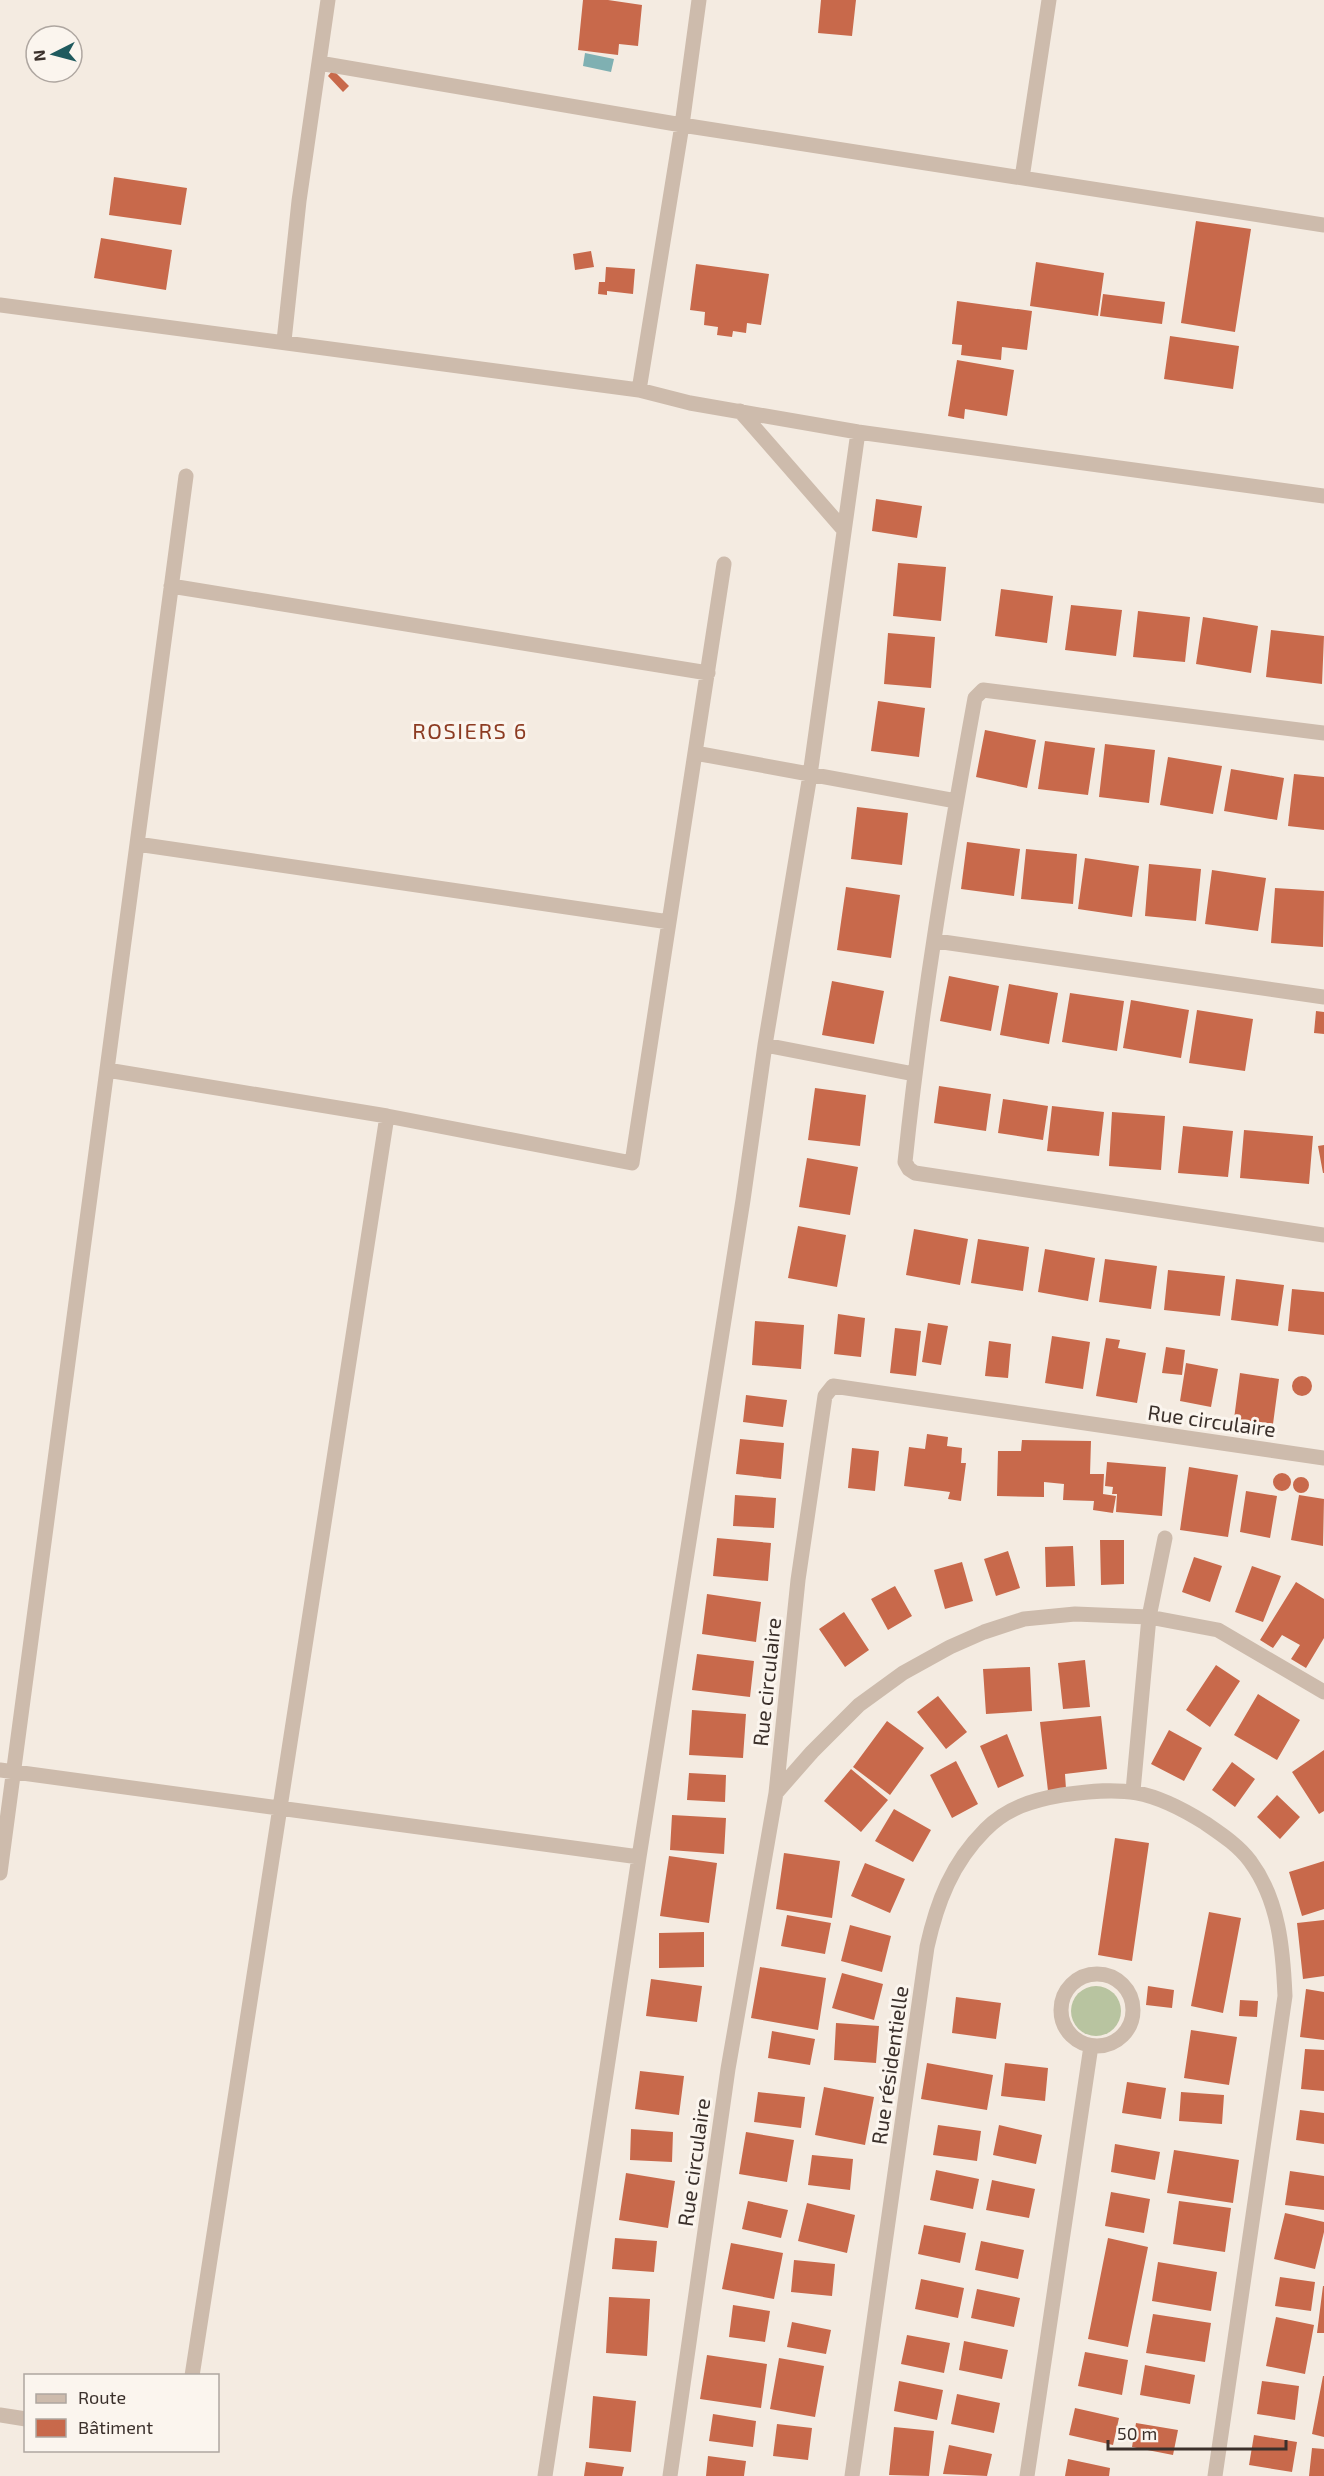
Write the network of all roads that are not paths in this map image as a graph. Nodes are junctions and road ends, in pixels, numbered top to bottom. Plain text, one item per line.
1 (328, 0) edge
2 (699, 0) edge
3 (1049, 0) edge
4 (319, 63) junction
5 (682, 125) junction
6 (1022, 178) junction
7 (1324, 225) edge
8 (0, 305) edge
9 (284, 341) junction
10 (639, 390) junction
11 (740, 411) junction
12 (858, 432) junction
13 (186, 476) dead end
14 (1324, 496) edge
15 (844, 530) junction
16 (724, 564) dead end
17 (171, 586) junction
18 (708, 673) junction
19 (1324, 733) edge
20 (695, 753) junction
21 (810, 775) junction
22 (956, 801) junction
23 (137, 844) junction
24 (669, 922) junction
25 (936, 941) junction
26 (1324, 997) edge
27 (765, 1045) junction
28 (107, 1070) junction
29 (914, 1074) junction
30 (387, 1116) junction
31 (1324, 1235) edge
32 (1324, 1458) edge
33 (1165, 1538) dead end
34 (1149, 1617) junction
35 (1324, 1692) edge
36 (7, 1771) edge
37 (1133, 1791) junction
38 (776, 1793) junction
39 (279, 1808) junction
40 (639, 1857) junction
41 (0, 1873) edge
42 (1091, 2046) junction
43 (192, 2374) edge
44 (0, 2415) edge
45 (24, 2419) edge
46 (545, 2476) edge
47 (670, 2476) edge
48 (852, 2476) edge
49 (1027, 2476) edge
50 (1215, 2476) edge

1 - 4 street
2 - 5 street
3 - 6 street
4 - 5 street
4 - 9 street
5 - 6 street
5 - 10 street
6 - 7 street
8 - 9 street
9 - 10 street
10 - 11 street
11 - 12 street
11 - 15 street
12 - 14 street
12 - 15 street
13 - 17 street
15 - 21 street
16 - 18 street
17 - 18 street
17 - 23 street
18 - 20 street
19 - 22 street
20 - 21 street
20 - 24 street
21 - 22 street
21 - 27 street
22 - 25 street
23 - 24 street
23 - 28 street
24 - 30 street
25 - 26 street
25 - 29 street
27 - 29 street
27 - 40 street
28 - 30 street
28 - 36 street
29 - 31 street
30 - 39 street
32 - 38 street, Rue circulaire
33 - 34 street
34 - 35 street
34 - 37 street
34 - 38 street
36 - 39 street
36 - 41 street
37 - 48 street, Rue résidentielle
37 - 50 street, Rue résidentielle
38 - 47 street, Rue circulaire
39 - 40 street
39 - 43 street
40 - 46 street
42 - 42 street
42 - 49 street
44 - 45 street

